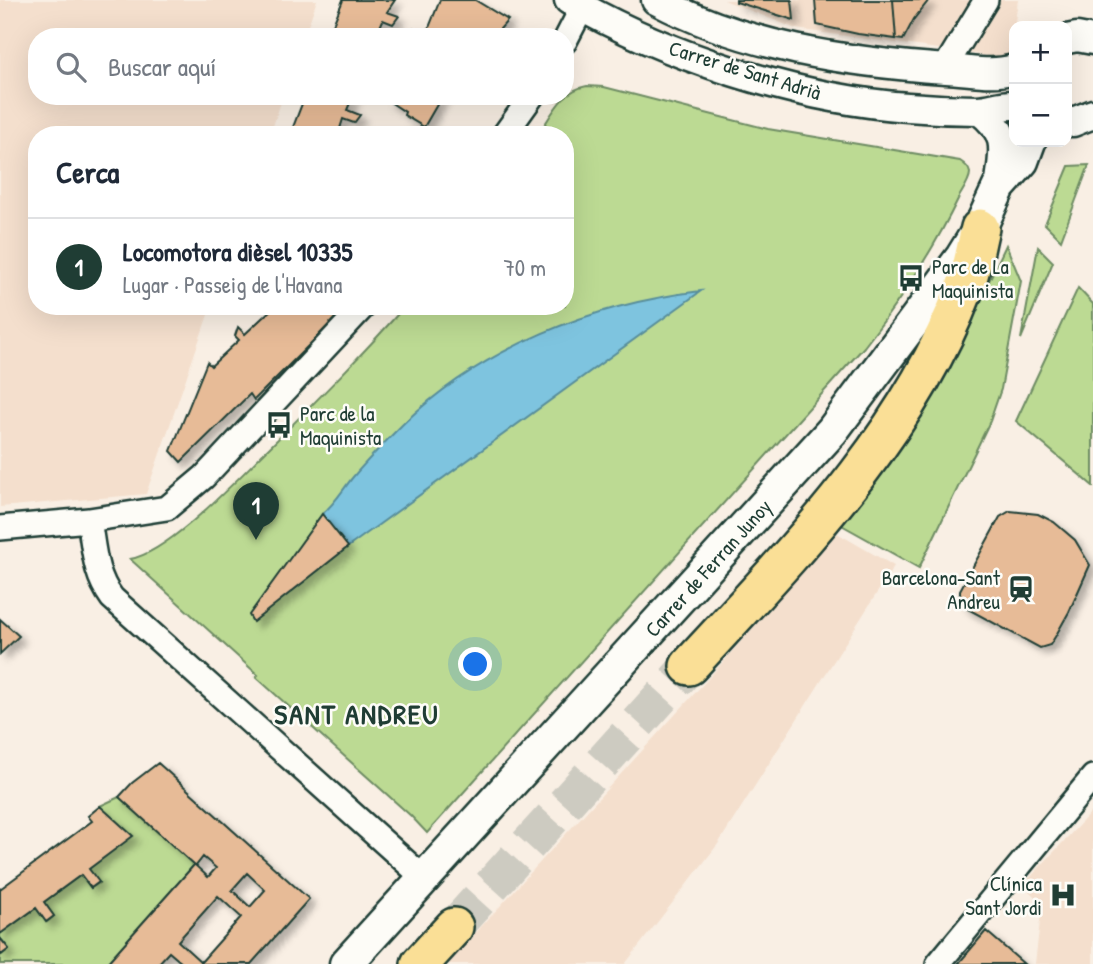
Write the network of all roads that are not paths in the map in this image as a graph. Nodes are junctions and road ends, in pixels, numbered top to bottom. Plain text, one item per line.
1 (656, 0) edge
2 (986, 0) edge
3 (579, 3) edge
4 (570, 28) edge
5 (944, 69) junction
6 (1009, 70) edge
7 (526, 105) edge
8 (1009, 105) edge
9 (979, 110) junction
10 (1093, 114) edge
11 (1072, 122) edge
12 (510, 126) edge
13 (1027, 147) edge
14 (999, 187) junction
15 (980, 228) junction
16 (356, 315) edge
17 (89, 520) junction
18 (0, 528) edge
19 (689, 666) tunnel mouth
20 (1093, 777) edge
21 (425, 879) junction
22 (454, 927) tunnel mouth
23 (346, 964) edge
24 (420, 964) edge
25 (938, 964) edge

1 - 5 street, Carrer de Sant Adrià
2 - 5 street
3 - 4 street
3 - 9 street, Carrer de Sant Adrià
5 - 6 street, Carrer de Sant Adrià
7 - 12 street
8 - 9 street, Carrer de Sant Adrià
9 - 14 street
10 - 11 street
13 - 14 main road, Carrer de Ferran Junoy
14 - 15 main road, Carrer de Ferran Junoy
15 - 19 highway
15 - 21 main road, Carrer de Ferran Junoy
16 - 17 street
17 - 18 street
17 - 21 street
20 - 25 street
21 - 23 main road, Carrer de Ferran Junoy
22 - 24 highway

